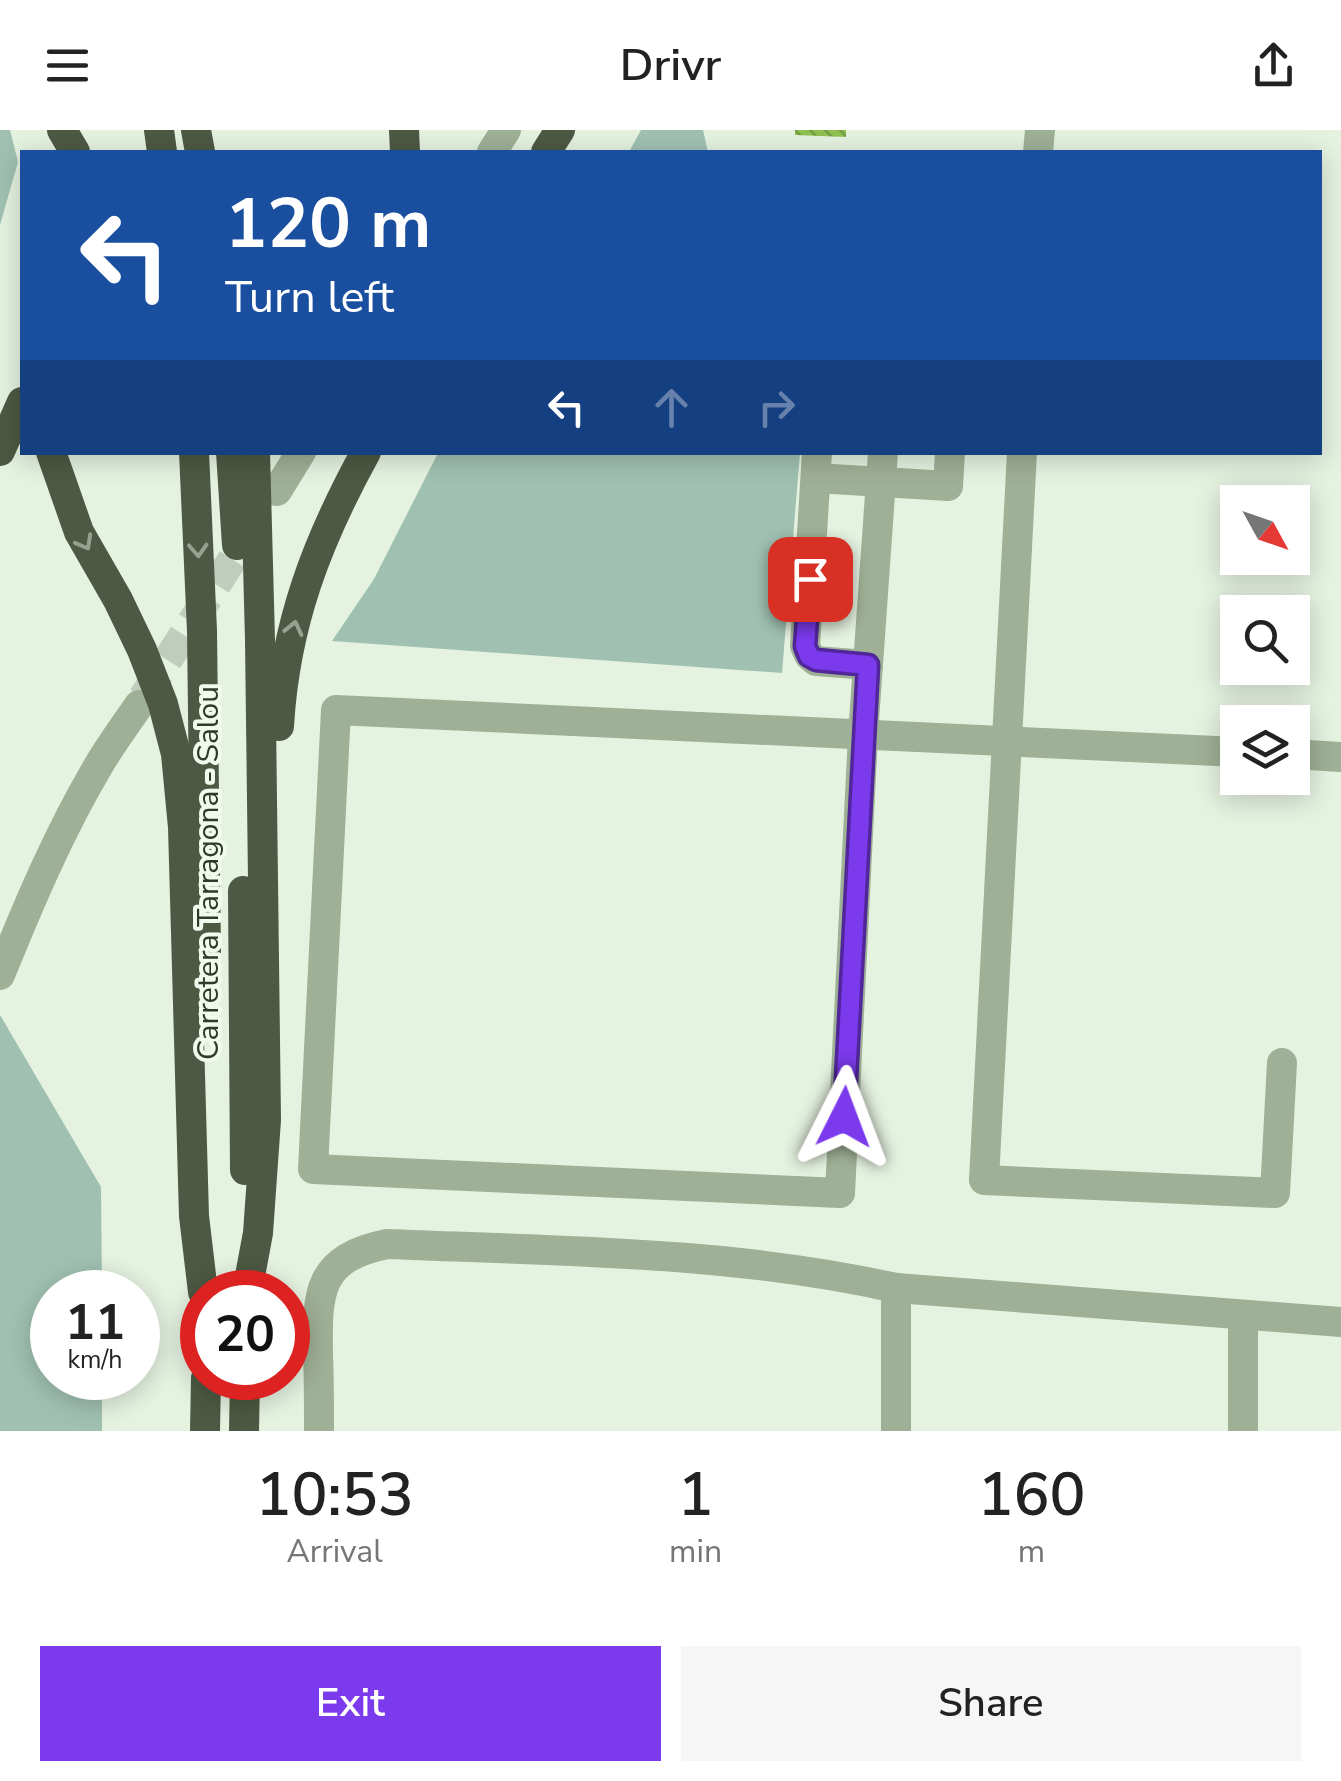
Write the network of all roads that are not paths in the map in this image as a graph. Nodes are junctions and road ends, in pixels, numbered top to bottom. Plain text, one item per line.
1 (20, 406) edge
2 (0, 451) edge
3 (51, 455) edge
4 (194, 455) edge
5 (231, 455) edge
6 (255, 455) edge
7 (299, 455) edge
8 (364, 455) edge
9 (950, 455) edge
10 (1022, 455) edge
11 (816, 465) edge
12 (882, 467) edge
13 (277, 491) dead end
14 (868, 665) junction
15 (139, 705) tunnel mouth
16 (863, 735) junction
17 (1006, 741) junction
18 (1220, 751) edge
19 (1310, 755) edge
20 (1341, 757) edge
21 (0, 974) edge
22 (266, 1038) junction
23 (1282, 1064) dead end
24 (202, 1270) edge
25 (205, 1270) edge
26 (246, 1270) edge
27 (251, 1270) edge
28 (896, 1288) junction
29 (1242, 1316) junction
30 (1341, 1322) edge
31 (206, 1400) edge
32 (244, 1400) edge
33 (205, 1431) edge
34 (244, 1431) edge
35 (319, 1431) edge
36 (896, 1431) edge
37 (1242, 1431) edge

1 - 2 highway
3 -> 24 highway
4 -> 25 highway, Carretera Tarragona - Salou
5 - 26 highway, Carretera Tarragona - Salou
6 - 22 highway
7 - 13 street
22 -> 8 highway
9 - 12 street
10 - 17 street
11 - 12 street
11 - 14 street
12 - 14 street
14 - 16 street
15 - 21 street
16 - 16 street
16 - 17 street
17 - 18 street
17 - 23 street
19 - 20 street
22 - 27 highway
28 - 29 street
28 - 35 street
28 - 36 street
29 - 30 street
29 - 37 street
31 - 33 highway
32 - 34 highway

